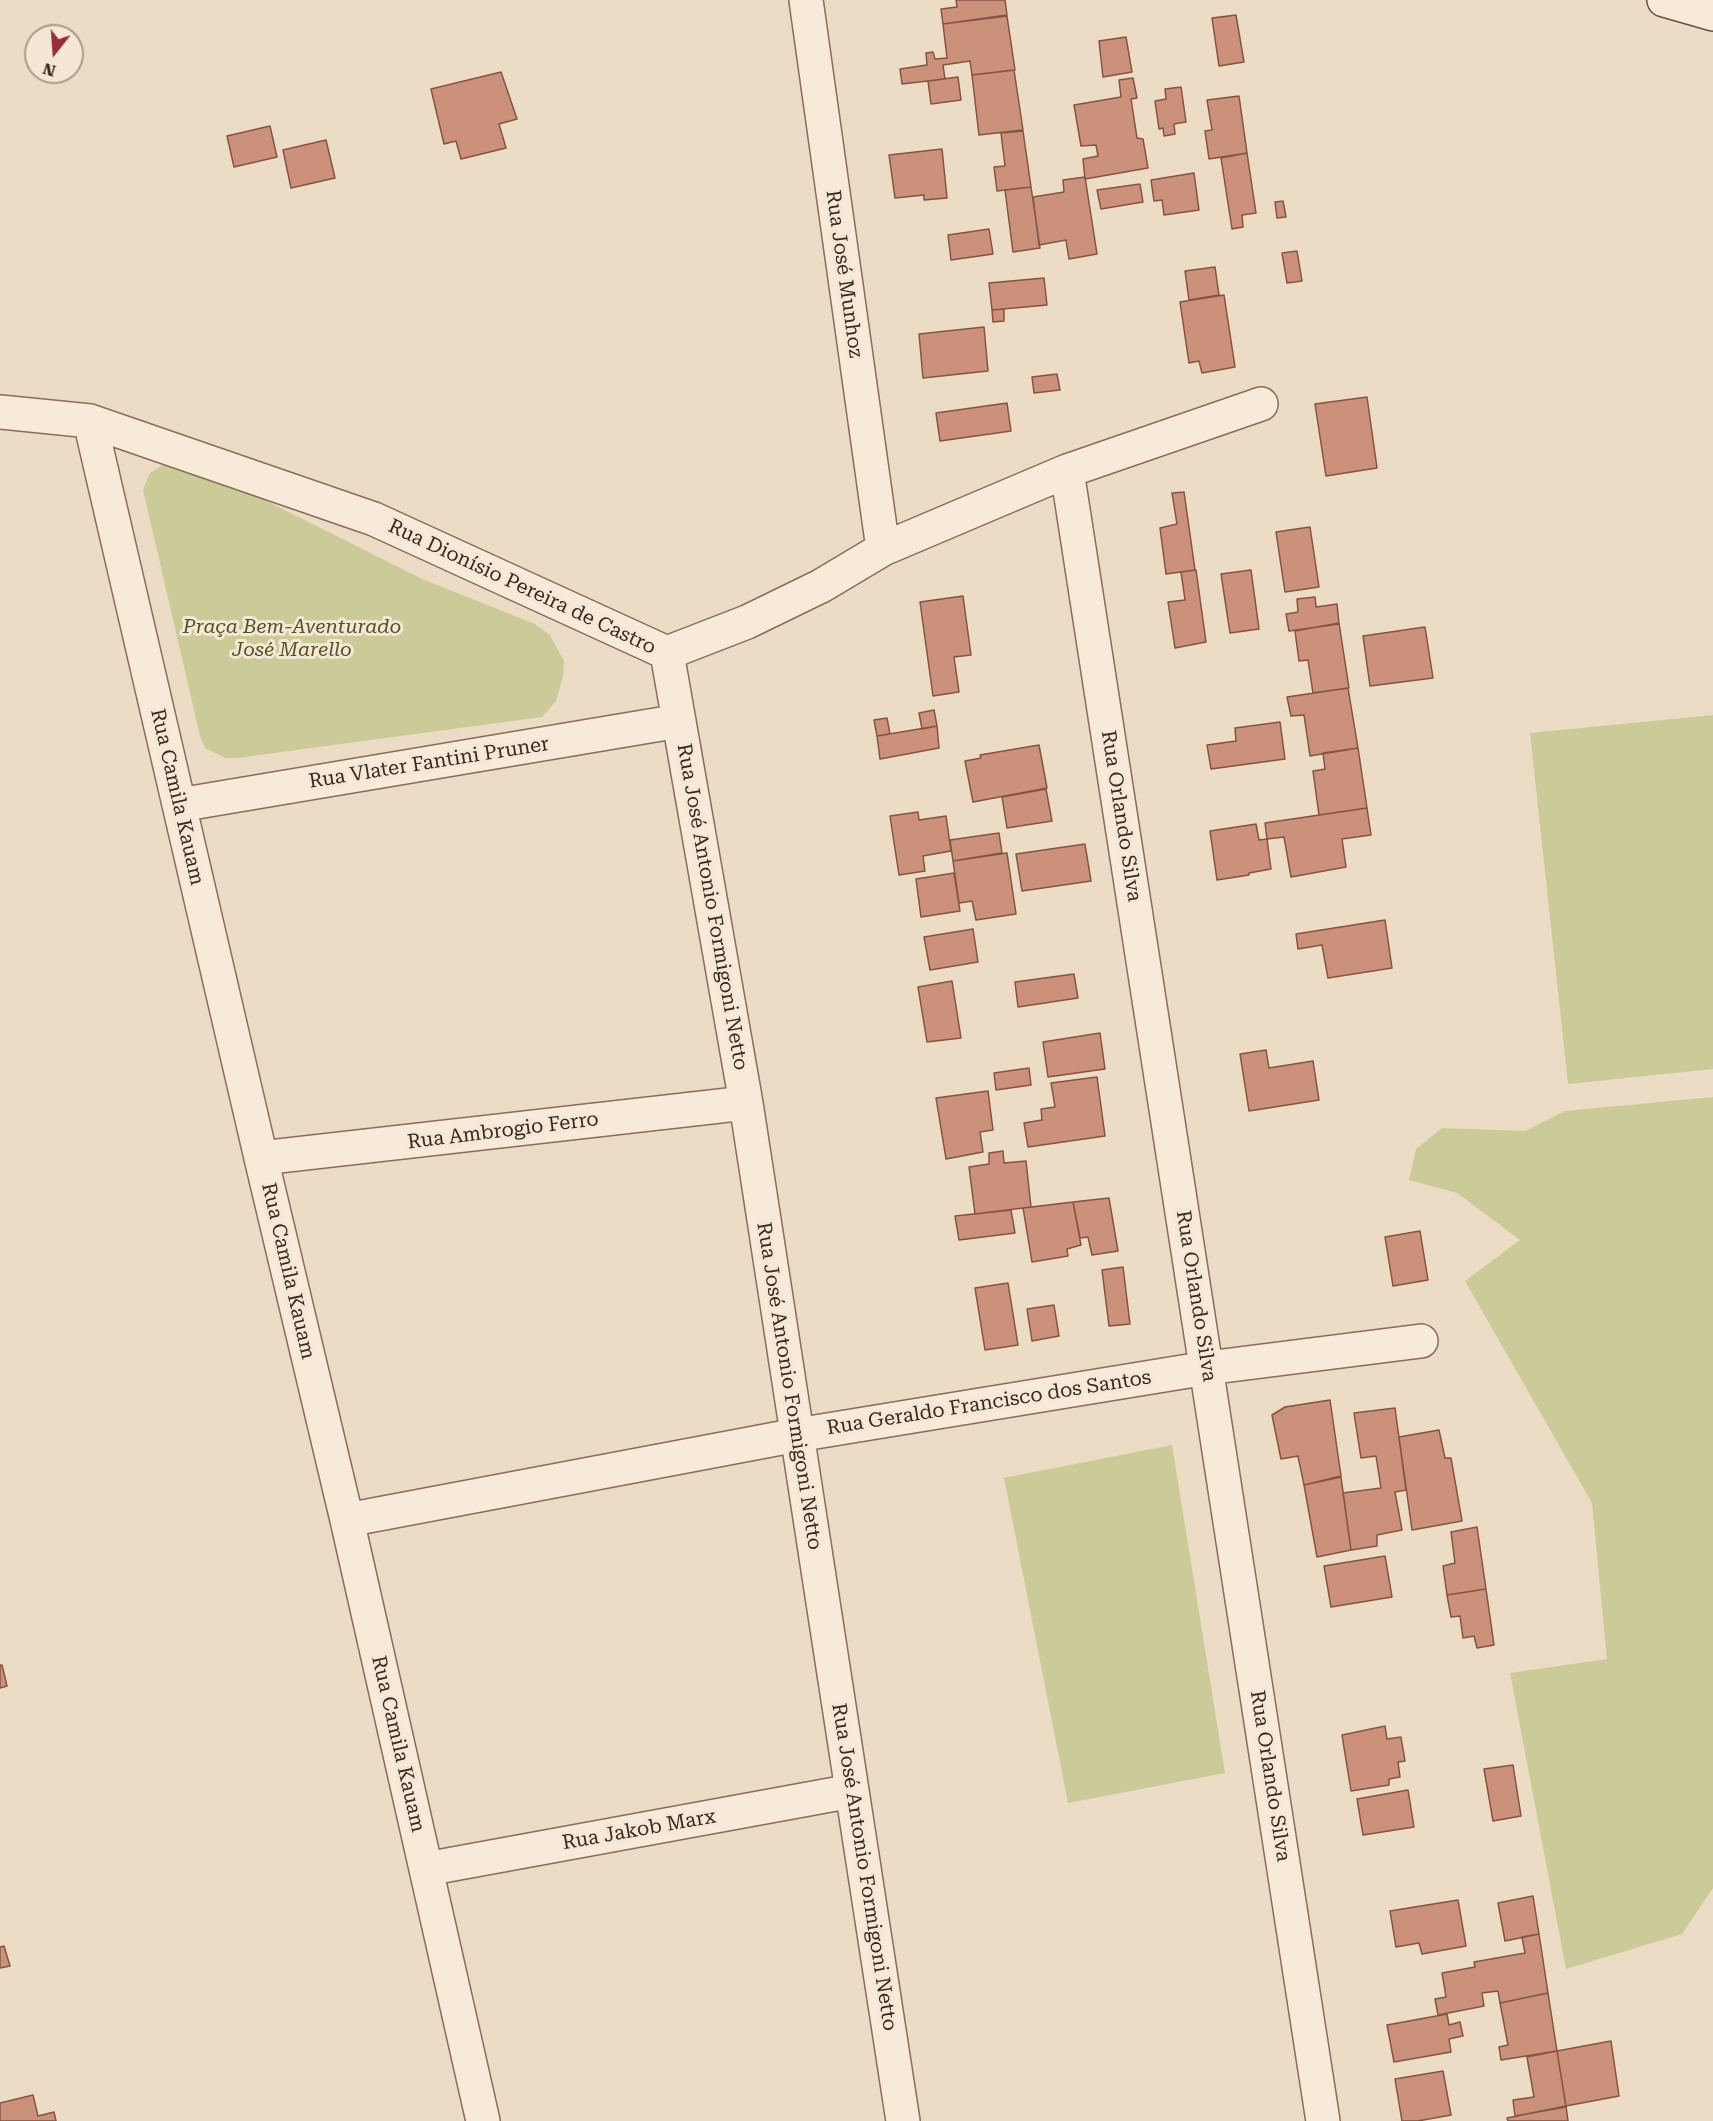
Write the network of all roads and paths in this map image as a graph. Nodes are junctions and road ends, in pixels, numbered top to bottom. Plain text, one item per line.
1 (806, 0) edge
2 (1664, 0) edge
3 (1713, 14) edge
4 (1261, 404) dead end
5 (0, 412) edge
6 (90, 421) junction
7 (1067, 471) junction
8 (882, 549) junction
9 (667, 653) junction
10 (679, 722) junction
11 (179, 805) junction
12 (746, 1103) junction
13 (261, 1158) junction
14 (1421, 1341) dead end
15 (1207, 1368) junction
16 (797, 1435) junction
17 (347, 1520) junction
18 (852, 1791) junction
19 (426, 1869) junction
20 (483, 2121) edge
21 (903, 2121) edge
22 (1323, 2121) edge

1 - 8 street, Rua José Munhoz
2 - 3 street
4 - 7 street, Rua Dionísio Pereira de Castro
5 - 6 street, Rua Dionísio Pereira de Castro
6 - 9 street, Rua Dionísio Pereira de Castro
6 - 11 street, Rua Camila Kauam
7 - 8 street, Rua Dionísio Pereira de Castro
7 - 15 street, Rua Orlando Silva
8 - 9 street, Rua Dionísio Pereira de Castro
9 - 10 street, Rua José Antonio Formigoni Netto
10 - 11 street, Rua Vlater Fantini Pruner
10 - 12 street, Rua José Antonio Formigoni Netto
11 - 13 street, Rua Camila Kauam
12 - 13 street, Rua Ambrogio Ferro
12 - 16 street, Rua José Antonio Formigoni Netto
13 - 17 street, Rua Camila Kauam
14 - 15 street, Rua Geraldo Francisco dos Santos
15 - 16 street, Rua Geraldo Francisco dos Santos
15 - 22 street, Rua Orlando Silva
16 - 17 street, Rua Geraldo Francisco dos Santos
16 - 18 street, Rua José Antonio Formigoni Netto
17 - 19 street, Rua Camila Kauam
18 - 19 street, Rua Jakob Marx
18 - 21 street, Rua José Antonio Formigoni Netto
19 - 20 street, Rua Camila Kauam

